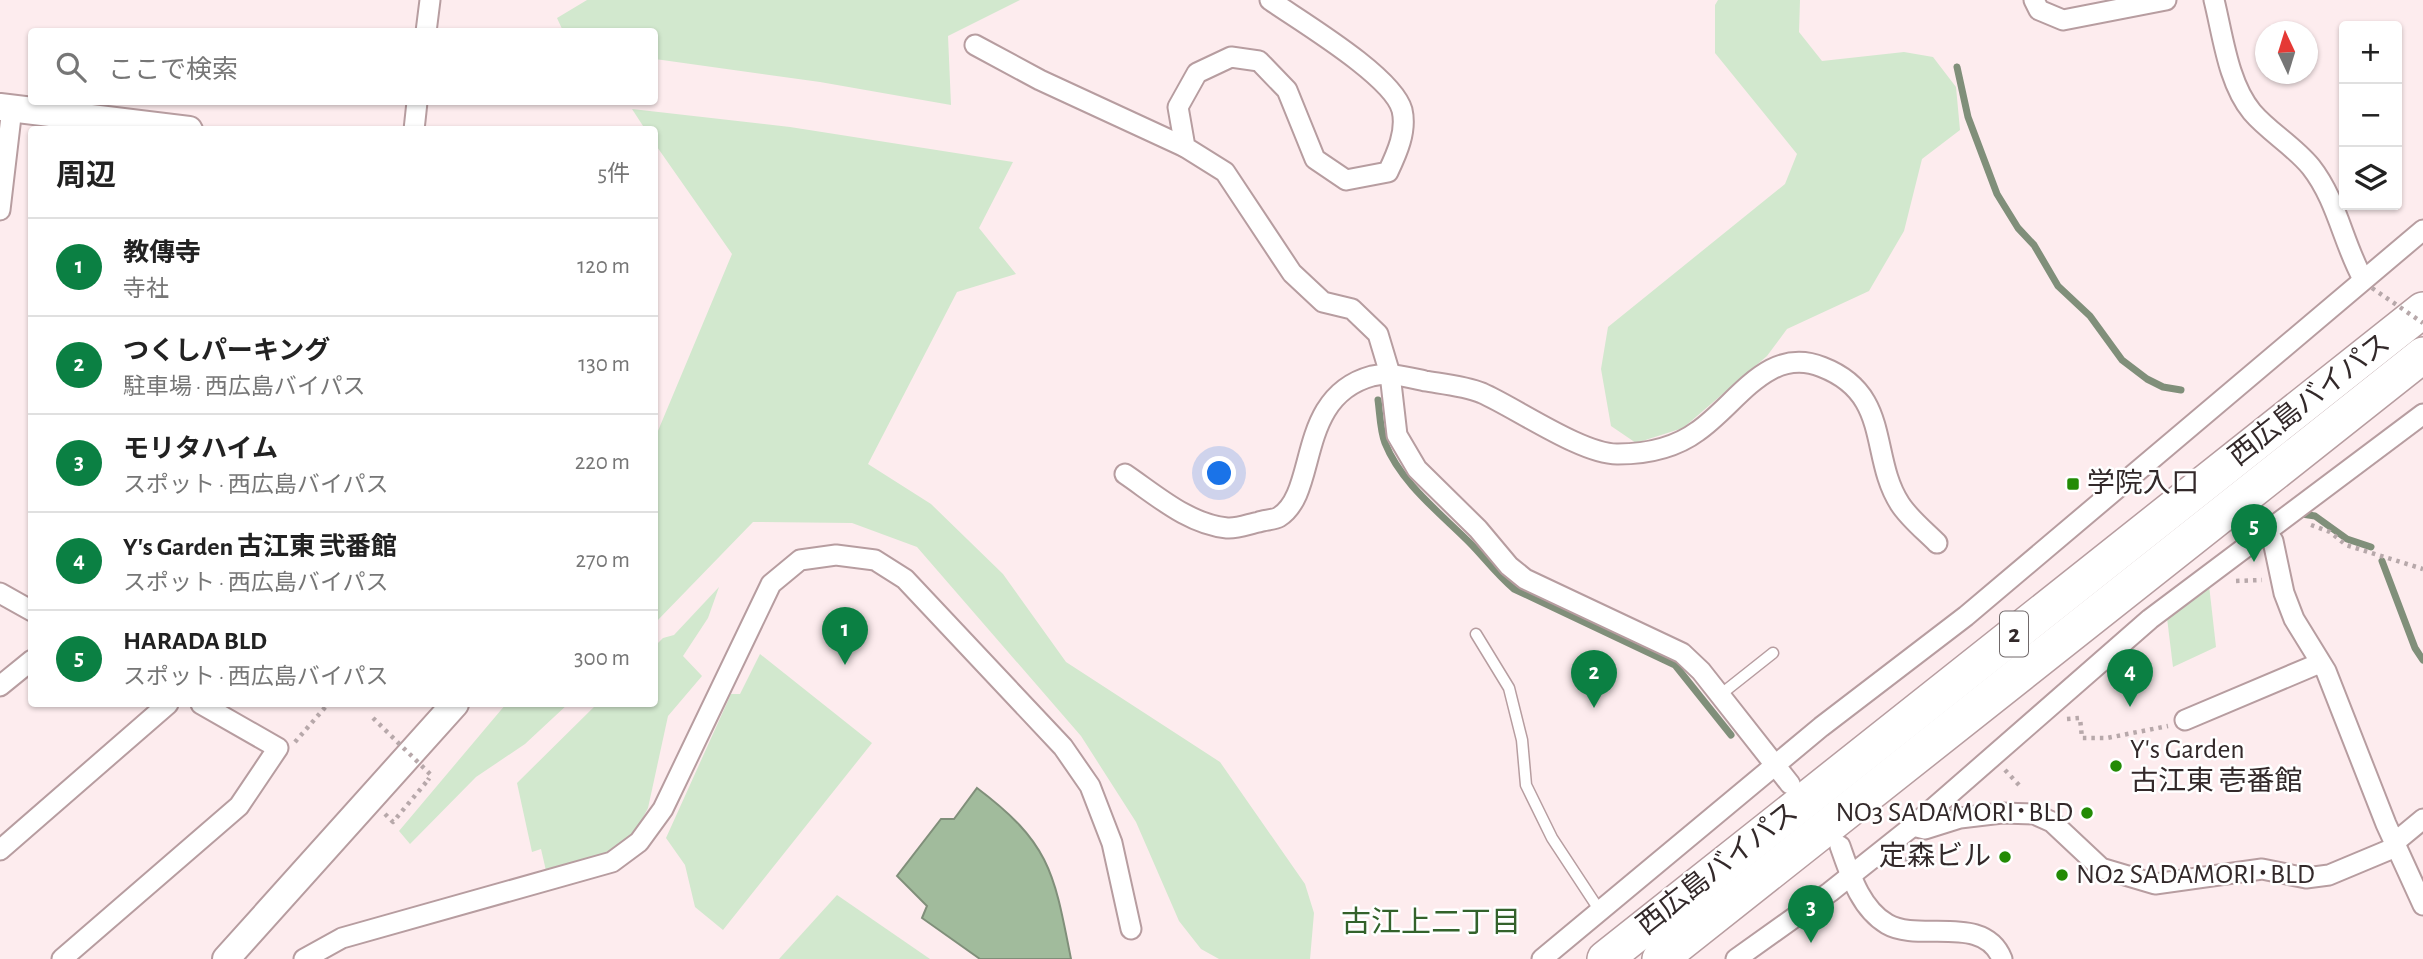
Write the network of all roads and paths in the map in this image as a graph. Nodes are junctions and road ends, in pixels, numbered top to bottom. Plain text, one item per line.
1 (430, 0) edge
2 (1270, 0) edge
3 (2034, 0) edge
4 (2165, 0) edge
5 (2214, 0) edge
6 (426, 28) edge
7 (975, 45) dead end
8 (417, 105) edge
9 (6, 107) edge
10 (157, 126) edge
11 (414, 126) edge
12 (1185, 147) junction
13 (0, 210) edge
14 (2423, 230) edge
15 (2367, 284) junction
16 (2423, 310) edge
17 (2423, 323) edge
18 (2423, 355) edge
19 (1390, 373) junction
20 (2420, 423) edge
21 (1125, 474) dead end
22 (2266, 531) junction
23 (1937, 543) dead end
24 (2423, 569) edge
25 (2211, 572) junction
26 (2281, 579) junction
27 (0, 593) edge
28 (28, 609) edge
29 (1476, 634) dead end
30 (1773, 653) dead end
31 (28, 663) edge
32 (2320, 663) junction
33 (0, 686) edge
34 (1720, 695) junction
35 (165, 707) edge
36 (206, 707) edge
37 (325, 707) edge
38 (451, 707) edge
39 (2053, 707) junction
40 (373, 718) dead end
41 (2185, 720) joint
42 (278, 748) junction
43 (1775, 765) junction
44 (1790, 784) dead end
45 (385, 814) dead end
46 (2423, 819) edge
47 (1913, 826) junction
48 (2395, 845) junction
49 (1840, 846) dead end
50 (0, 850) edge
51 (1905, 859) dead end
52 (1914, 861) dead end
53 (1850, 876) junction
54 (2423, 905) edge
55 (1601, 911) junction
56 (1131, 929) dead end
57 (1743, 957) edge
58 (62, 959) edge
59 (226, 959) edge
60 (304, 959) edge
61 (1542, 959) edge
62 (1605, 959) edge
63 (1660, 959) edge
64 (2001, 959) edge

1 - 6 street
2 - 12 street
3 - 4 street
5 - 15 street
7 - 12 street
8 - 11 street
9 - 10 street
9 - 13 street
12 - 19 street
14 - 15 street
15 - 17 path, bridge
15 - 43 street
16 - 62 highway, 西広島バイパス / 2
18 - 63 highway, 西広島バイパス / 2
19 - 21 street
19 - 23 street
19 - 34 street
20 - 22 street
22 - 24 path
22 - 25 street
22 - 26 street
25 - 26 path
25 - 39 street
26 - 32 street
27 - 28 street
29 - 55 lane
30 - 34 lane
31 - 33 street
32 - 41 street
32 - 48 street
34 - 43 street
35 - 50 street
36 - 42 street
37 - 42 path
38 - 59 street
39 - 41 path
39 - 47 street
40 - 45 path, bridge
42 - 58 street
43 - 44 street
43 - 55 street
46 - 48 street
47 - 48 street
47 - 53 street
48 - 54 street
49 - 53 street
51 - 52 path
53 - 57 street
53 - 64 street
55 - 61 street
56 - 60 street

